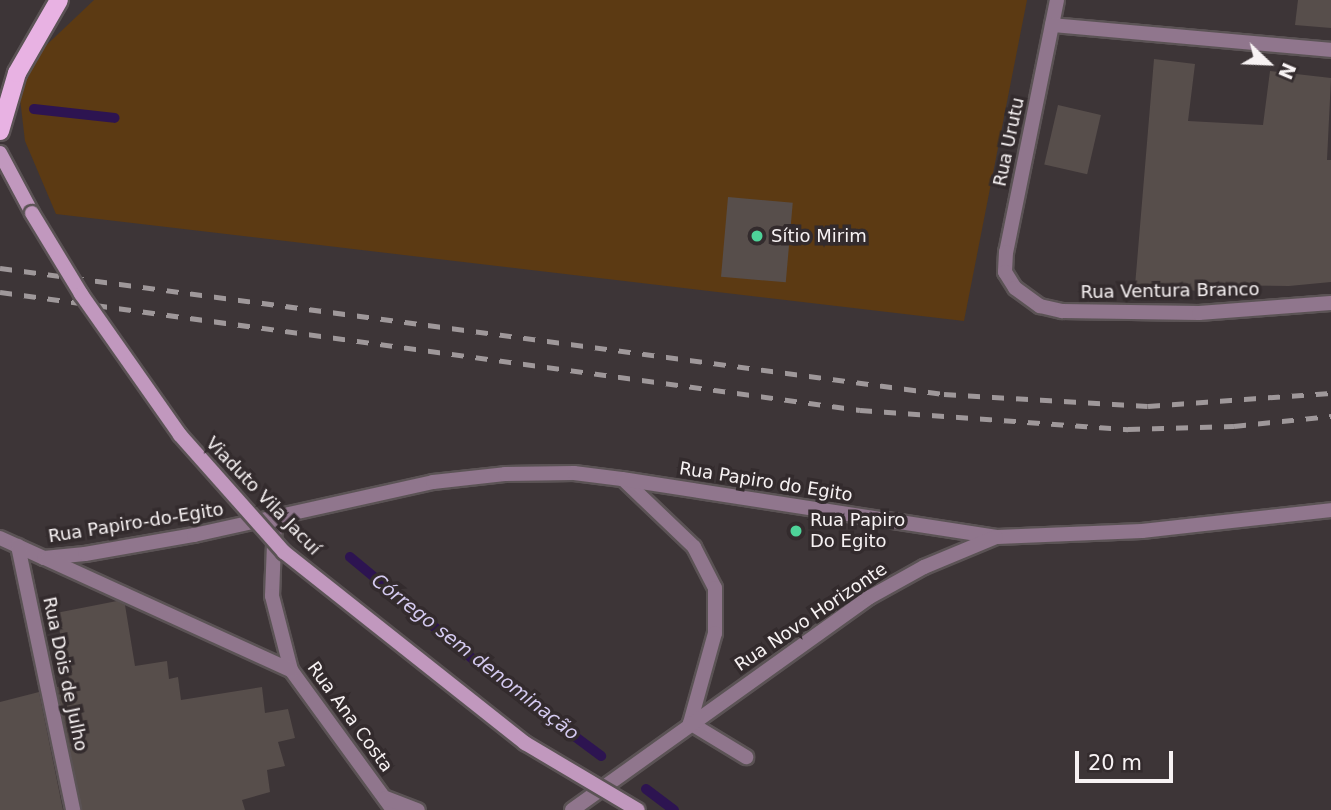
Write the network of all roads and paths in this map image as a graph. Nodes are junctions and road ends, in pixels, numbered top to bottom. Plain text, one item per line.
1 (59, 0) edge
2 (1057, 0) edge
3 (1052, 25) junction
4 (1331, 50) edge
5 (0, 131) edge
6 (0, 153) edge
7 (5, 175) edge
8 (1016, 288) joint
9 (1331, 303) edge
10 (622, 479) junction
11 (1331, 510) edge
12 (278, 517) junction
13 (997, 537) junction
14 (0, 538) edge
15 (18, 546) junction
16 (44, 558) junction
17 (290, 670) junction
18 (690, 723) junction
19 (746, 757) dead end
20 (389, 804) edge
21 (73, 810) edge
22 (418, 810) edge
23 (572, 810) edge
24 (638, 810) edge

1 - 5 main road
2 - 3 street, Rua Urutu
3 - 4 street
3 - 8 street, Rua Urutu
6 - 7 street, Viaduto Vila Jacuí
7 - 24 street, Viaduto Vila Jacuí, bridge
8 - 9 street, Rua Ventura Branco
10 - 12 street, Rua Papiro do Egito
10 - 13 street, Rua Papiro do Egito
10 - 18 street, Rua Novo Horizonte
11 - 13 street, Rua Papiro do Egito
12 - 16 street, Rua Papiro-do-Egito
12 - 17 street, Rua Ana Costa
13 - 18 street, Rua Novo Horizonte
14 - 15 street, Rua Papiro-do-Egito
15 - 16 street, Rua Papiro-do-Egito
15 - 21 street, Rua Dois de Julho
16 - 17 street
17 - 20 street, Rua Ana Costa
18 - 19 street
18 - 23 street, Rua Novo Horizonte
20 - 22 street

